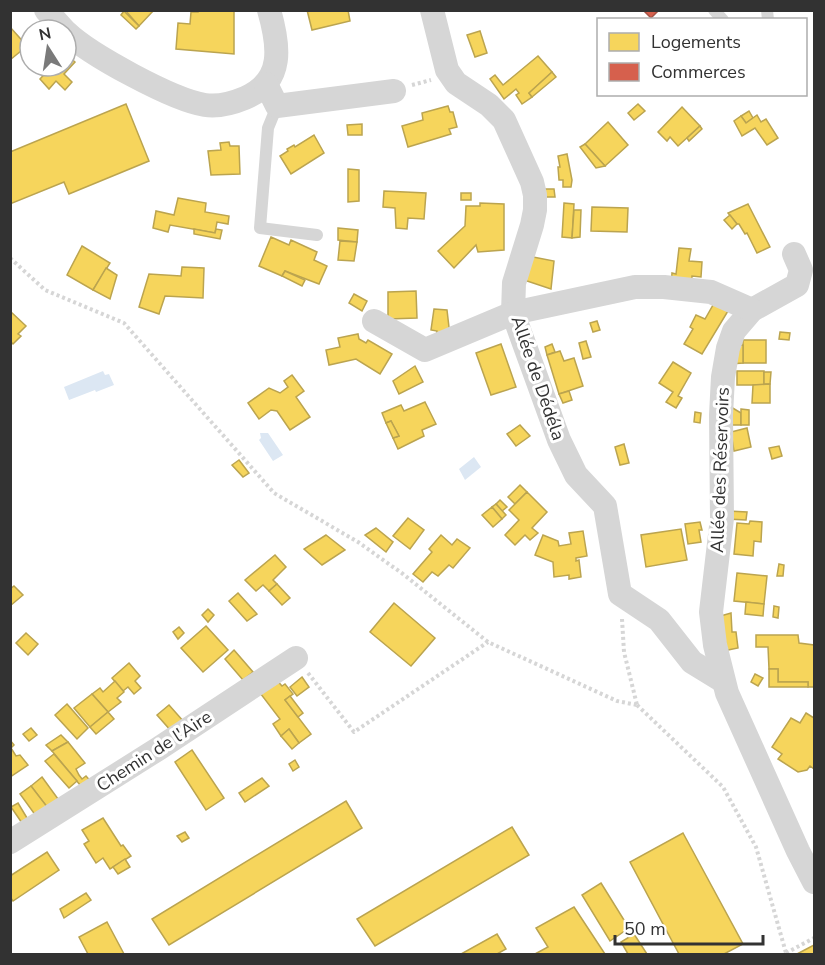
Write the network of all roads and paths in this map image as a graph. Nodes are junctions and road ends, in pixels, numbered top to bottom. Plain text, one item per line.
1 (269, 10) edge
2 (432, 10) edge
3 (78, 41) edge
4 (266, 84) junction
5 (394, 91) dead end
6 (277, 106) junction
7 (318, 235) dead end
8 (794, 254) dead end
9 (10, 258) edge
10 (752, 310) junction
11 (513, 313) junction
12 (374, 321) dead end
13 (620, 594) junction
14 (488, 642) junction
15 (296, 658) joint
16 (723, 681) junction
17 (636, 705) junction
18 (10, 842) edge
19 (814, 882) edge
20 (814, 938) edge
21 (785, 954) edge

1 - 4 street
2 - 11 street, Allée de Dédéla
3 - 4 street
4 - 6 street
5 - 6 street
6 - 7 lane
8 - 10 street, Allée des Réservoirs
9 - 14 path
10 - 11 street
10 - 16 street, Allée des Réservoirs
11 - 12 street
11 - 13 street, Allée de Dédéla
13 - 16 street
13 - 17 path
14 - 15 path
14 - 17 path
15 - 18 street, Chemin de l'Aire
16 - 19 street, Allée des Réservoirs
17 - 21 path
20 - 21 path

